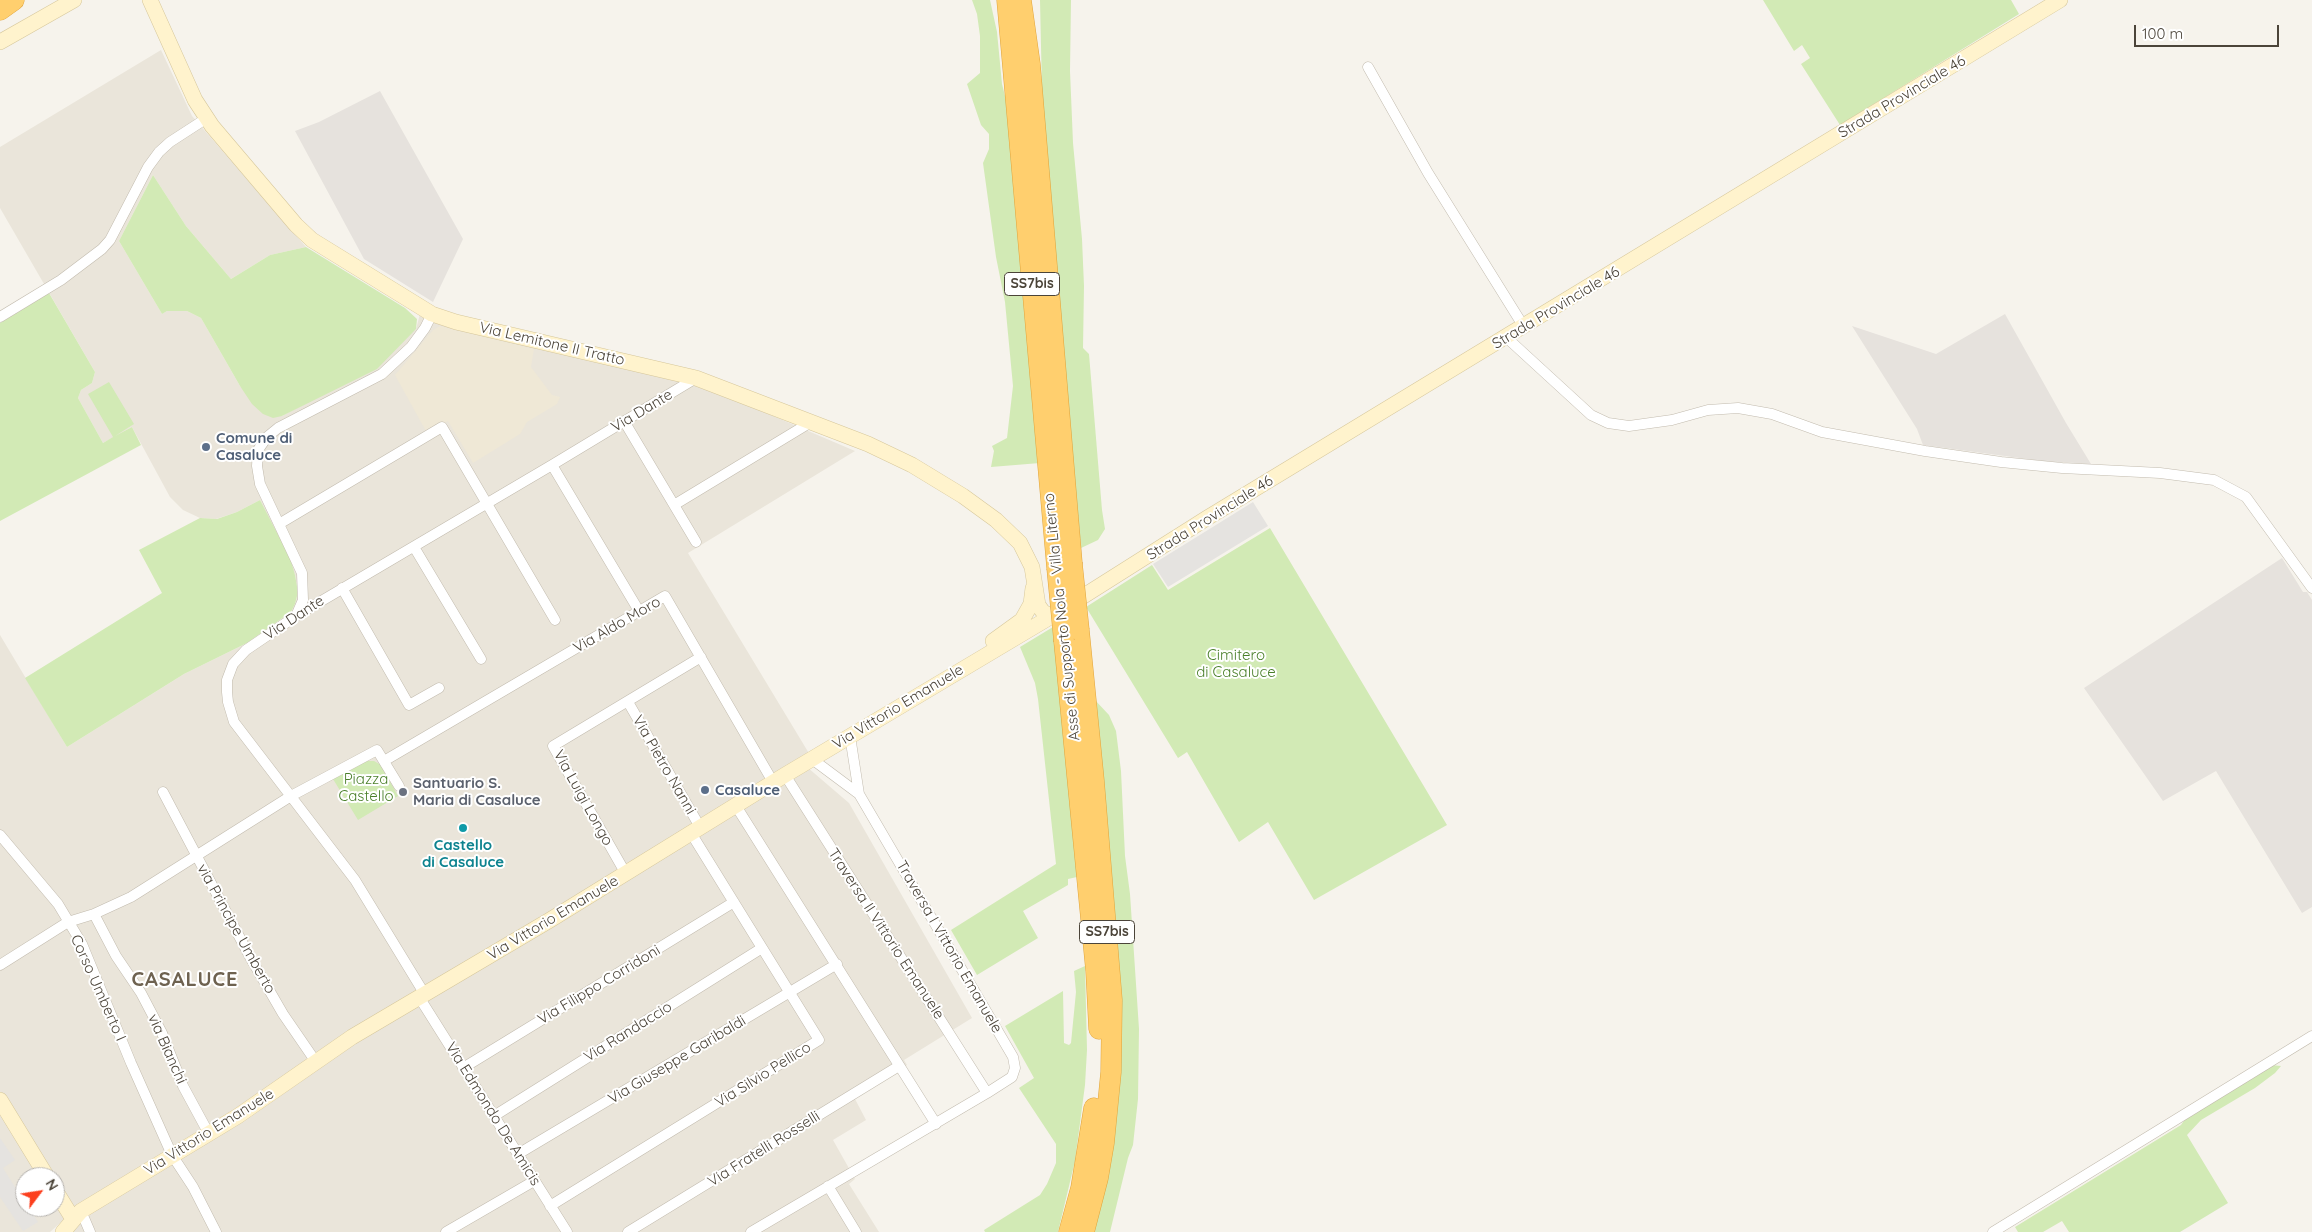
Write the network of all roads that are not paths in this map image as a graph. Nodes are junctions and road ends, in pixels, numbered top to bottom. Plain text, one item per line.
1 (14, 0) edge
2 (74, 0) edge
3 (150, 0) edge
4 (994, 0) edge
5 (1007, 0) edge
6 (1021, 0) edge
7 (1034, 0) edge
8 (2060, 0) edge
9 (0, 10) edge
10 (0, 42) edge
11 (1030, 64) junction
12 (1368, 67) dead end
13 (1015, 90) junction
14 (207, 118) junction
15 (432, 314) junction
16 (0, 317) edge
17 (1524, 327) junction
18 (1507, 338) junction
19 (696, 378) junction
20 (624, 421) junction
21 (811, 422) junction
22 (552, 465) junction
23 (487, 504) junction
24 (674, 505) junction
25 (279, 524) junction
26 (696, 542) dead end
27 (414, 547) junction
28 (1064, 566) junction
29 (1035, 582) junction
30 (342, 588) junction
31 (2312, 588) edge
32 (1086, 594) junction
33 (639, 611) junction
34 (296, 616) junction
35 (1052, 616) junction
36 (555, 620) dead end
37 (1071, 635) junction
38 (702, 657) junction
39 (481, 659) dead end
40 (978, 660) junction
41 (439, 688) dead end
42 (628, 702) junction
43 (850, 736) junction
44 (812, 759) junction
45 (384, 761) junction
46 (779, 779) junction
47 (399, 786) dead end
48 (163, 792) dead end
49 (859, 794) junction
50 (290, 796) junction
51 (736, 806) junction
52 (695, 830) junction
53 (0, 835) edge
54 (196, 856) junction
55 (626, 874) junction
56 (734, 902) junction
57 (94, 914) junction
58 (68, 922) junction
59 (762, 948) junction
60 (837, 964) junction
61 (0, 965) edge
62 (790, 993) junction
63 (422, 995) junction
64 (2312, 1036) edge
65 (316, 1062) junction
66 (899, 1066) junction
67 (463, 1068) junction
68 (988, 1093) junction
69 (0, 1100) edge
70 (494, 1116) junction
71 (936, 1124) junction
72 (209, 1134) junction
73 (518, 1154) junction
74 (172, 1155) junction
75 (41, 1167) edge
76 (534, 1181) junction
77 (828, 1186) junction
78 (65, 1201) edge
79 (550, 1206) junction
80 (77, 1215) junction
81 (63, 1232) edge
82 (90, 1232) edge
83 (216, 1232) edge
84 (446, 1232) edge
85 (566, 1232) edge
86 (628, 1232) edge
87 (751, 1232) edge
88 (856, 1232) edge
89 (1069, 1232) edge
90 (1084, 1232) edge
91 (1994, 1232) edge

1 - 9 highway
2 - 10 street
3 - 14 street, Via Lemitone II Tratto
4 - 13 highway
5 - 13 highway, Asse di Supporto Nola - Villa Literno / SS7bis
6 - 11 highway, Asse di Supporto Nola - Villa Literno / SS7bis
7 - 11 highway
8 - 17 street, Strada Provinciale 46
11 - 28 highway, Asse di Supporto Nola - Villa Literno / SS7bis
12 - 17 street
13 - 28 highway, Asse di Supporto Nola - Villa Literno / SS7bis
14 - 15 street, Via Lemitone II Tratto
14 - 16 street
15 - 19 street, Via Lemitone II Tratto
15 - 25 street
17 - 18 street, Strada Provinciale 46
18 - 31 street
18 - 32 street, Strada Provinciale 46
19 - 20 street, Via Dante
19 - 21 street, Via Lemitone II Tratto
20 - 22 street, Via Dante
20 - 24 street
21 - 24 street
21 - 29 street, Via Lemitone II Tratto
22 - 23 street, Via Dante
22 - 33 street
23 - 25 street
23 - 27 street, Via Dante
23 - 36 street
24 - 26 street
25 - 34 street
27 - 30 street, Via Dante
27 - 39 street
28 - 37 highway, Asse di Supporto Nola - Villa Literno / SS7bis, bridge
29 - 32 street
29 - 35 street, Via Lemitone II Tratto
29 - 40 street
30 - 34 street, Via Dante
30 - 41 street
32 - 35 street, Strada Provinciale 46
33 - 38 street, Via Aldo Moro
33 - 45 street, Via Aldo Moro
34 - 50 street, Via Dante
35 - 40 street, Via Vittorio Emanuele
37 - 89 highway, Asse di Supporto Nola - Villa Literno / SS7bis
37 - 90 highway, Asse di Supporto Nola - Villa Literno / SS7bis
38 - 42 street
38 - 46 street, Via Aldo Moro
40 - 43 street, Via Vittorio Emanuele
42 - 52 street, Via Pietro Nanni
42 - 55 street, Via Luigi Longo
43 - 44 street, Via Vittorio Emanuele
43 - 49 street, Traversa I Vittorio Emanuele
44 - 46 street, Via Vittorio Emanuele
44 - 49 street, Traversa I Vittorio Emanuele
45 - 47 street
45 - 50 street
46 - 51 street, Via Vittorio Emanuele
46 - 68 street, Traversa II Vittorio Emanuele
48 - 54 street, via Principe Umberto
49 - 68 street, Traversa I Vittorio Emanuele
50 - 54 street
50 - 63 street, Via Dante
51 - 52 street, Via Vittorio Emanuele
51 - 60 street
52 - 55 street, Via Vittorio Emanuele
52 - 56 street, Via Silvio Pellico
53 - 58 street, Corso Umberto I
54 - 57 street
54 - 65 street, via Principe Umberto
55 - 63 street, Via Vittorio Emanuele
56 - 59 street, Via Silvio Pellico
56 - 67 street, Via Filippo Corridoni
57 - 58 street
57 - 72 street, via Bianchi
58 - 61 street
58 - 74 street, Corso Umberto I
59 - 62 street, Via Silvio Pellico
59 - 70 street, Via Randaccio
60 - 62 street, Via Giuseppe Garibaldi
60 - 66 street
62 - 73 street, Via Giuseppe Garibaldi
62 - 79 street, Via Silvio Pellico
63 - 65 street, Via Vittorio Emanuele
63 - 67 street, Via Edmondo De Amicis
64 - 91 street
65 - 72 street, Via Vittorio Emanuele
66 - 71 street
66 - 86 street, Via Fratelli Rosselli
67 - 70 street, Via Edmondo De Amicis
68 - 71 street
69 - 75 street
70 - 73 street, Via Edmondo De Amicis
71 - 77 street
72 - 74 street, Via Vittorio Emanuele
73 - 76 street, Via Edmondo De Amicis
74 - 80 street, Via Vittorio Emanuele
74 - 83 street, Corso Umberto I
76 - 79 street, Via Edmondo De Amicis
76 - 84 street
77 - 87 street
77 - 88 street
78 - 80 street
79 - 85 street, Via Edmondo De Amicis
80 - 81 street, Via Vittorio Emanuele
80 - 82 street

